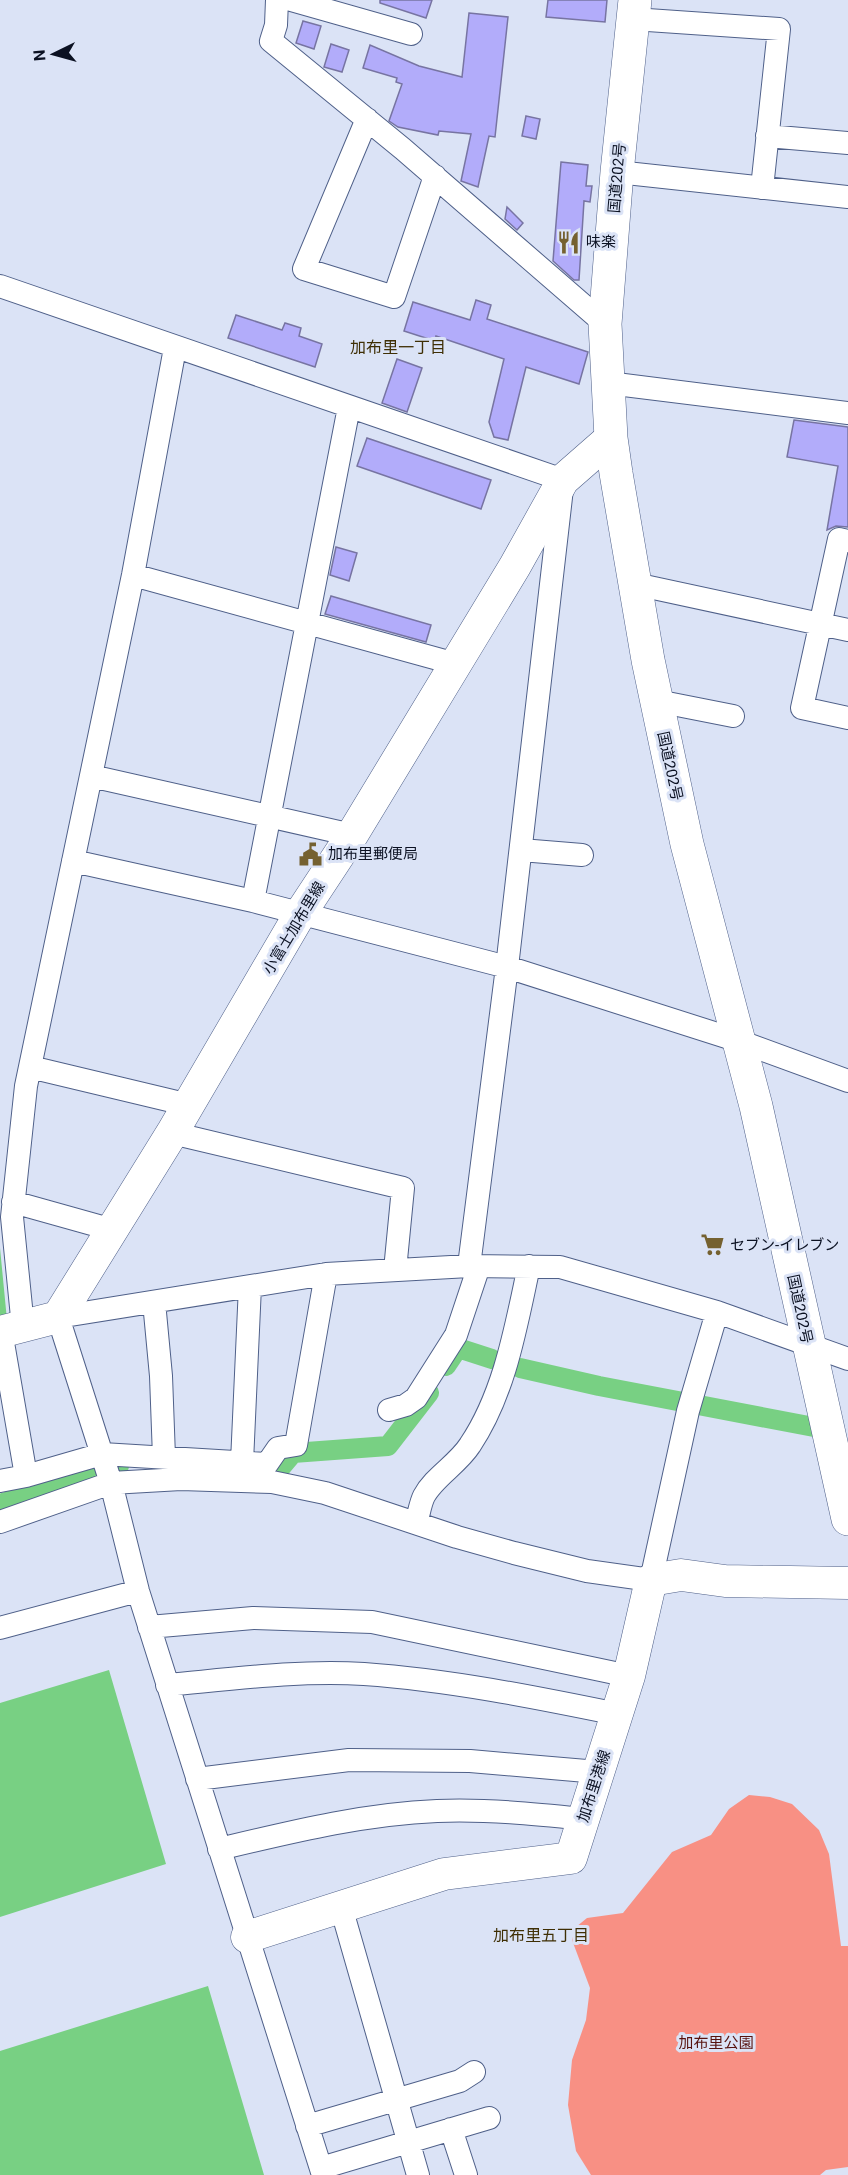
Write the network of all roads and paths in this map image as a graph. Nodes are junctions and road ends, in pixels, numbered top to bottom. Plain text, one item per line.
1 (277, 0) edge
2 (291, 0) edge
3 (634, 9) edge
4 (411, 34) dead end
5 (367, 120) junction
6 (767, 136) junction
7 (848, 143) edge
8 (617, 172) junction
9 (435, 176) junction
10 (762, 188) junction
11 (848, 197) edge
12 (0, 286) edge
13 (605, 324) junction
14 (174, 355) junction
15 (608, 383) junction
16 (848, 413) edge
17 (347, 415) junction
18 (611, 438) junction
19 (563, 480) junction
20 (848, 541) edge
21 (133, 575) junction
22 (635, 584) junction
23 (307, 624) junction
24 (819, 624) junction
25 (848, 630) edge
26 (456, 664) junction
27 (657, 701) junction
28 (733, 716) dead end
29 (848, 718) edge
30 (91, 776) junction
31 (269, 816) junction
32 (352, 835) junction
33 (521, 850) junction
34 (582, 855) dead end
35 (73, 861) junction
36 (253, 901) junction
37 (300, 914) junction
38 (507, 967) junction
39 (739, 1041) junction
40 (30, 1067) junction
41 (848, 1081) edge
42 (189, 1105) junction
43 (172, 1134) junction
44 (13, 1202) junction
45 (114, 1230) junction
46 (474, 1266) junction
47 (529, 1266) junction
48 (394, 1270) junction
49 (326, 1274) junction
50 (250, 1286) junction
51 (154, 1302) junction
52 (717, 1312) junction
53 (58, 1317) junction
54 (8, 1330) edge
55 (808, 1344) junction
56 (847, 1354) edge
57 (389, 1410) dead end
58 (102, 1454) junction
59 (164, 1457) junction
60 (243, 1462) junction
61 (26, 1476) junction
62 (0, 1481) edge
63 (111, 1483) junction
64 (848, 1519) edge
65 (0, 1522) edge
66 (416, 1523) junction
67 (651, 1580) junction
68 (848, 1582) edge
69 (138, 1591) junction
70 (149, 1627) junction
71 (0, 1628) edge
72 (629, 1676) junction
73 (167, 1685) junction
74 (617, 1714) junction
75 (598, 1772) junction
76 (197, 1779) junction
77 (584, 1819) junction
78 (219, 1849) junction
79 (341, 1906) junction
80 (247, 1937) junction
81 (474, 2072) dead end
82 (397, 2100) junction
83 (489, 2118) dead end
84 (307, 2126) junction
85 (451, 2129) junction
86 (408, 2141) junction
87 (322, 2172) edge
88 (418, 2175) edge
89 (466, 2175) edge

1 - 5 street
2 - 4 street
3 - 6 street
3 - 8 highway, 国道202号
5 - 9 street
5 - 9 street
6 - 7 street
6 - 10 street
8 - 10 street
8 - 13 highway, 国道202号
9 - 13 street
10 - 11 street
12 - 14 street
13 - 15 highway, 国道202号
14 - 17 street
14 - 21 street
15 - 16 street
15 - 18 highway, 国道202号
17 - 19 street
17 - 23 street
18 - 19 main road, 小富士加布里線
18 - 22 highway, 国道202号
19 - 26 main road, 小富士加布里線
19 - 33 street
20 - 24 street
21 - 23 street
21 - 30 street
22 - 24 street
22 - 27 highway, 国道202号
23 - 26 street
23 - 31 street
24 - 25 street
24 - 29 street
26 - 32 main road, 小富士加布里線
27 - 28 street
27 - 39 highway, 国道202号
30 - 31 street
30 - 35 street
31 - 32 street
31 - 36 street
32 - 37 main road, 小富士加布里線
33 - 34 street
33 - 38 street
35 - 36 street
35 - 40 street
36 - 37 street
37 - 38 street
37 - 42 main road, 小富士加布里線
38 - 39 street
38 - 46 street
39 - 41 street
39 - 55 highway, 国道202号
40 - 42 street
40 - 44 street
42 - 43 main road, 小富士加布里線
43 - 45 main road, 小富士加布里線
43 - 48 street
44 - 45 street
44 - 54 street
45 - 53 main road, 小富士加布里線
46 - 47 street
46 - 48 street
46 - 57 street
47 - 52 street
47 - 66 street
48 - 49 street
49 - 50 street
49 - 60 street
50 - 51 street
50 - 60 street
51 - 53 street
51 - 59 street
52 - 55 street
52 - 67 street
53 - 54 main road
53 - 58 street
54 - 61 street
55 - 56 street
55 - 64 highway, 国道202号
58 - 59 street
58 - 61 street
58 - 63 street
59 - 60 street
61 - 62 street
63 - 65 street
63 - 66 street
63 - 69 street
66 - 67 street
67 - 68 main road
67 - 72 main road, 加布里港線
69 - 70 street
69 - 71 street
70 - 72 street
70 - 73 street
72 - 74 main road, 加布里港線
73 - 74 street
73 - 76 street
74 - 75 main road, 加布里港線
75 - 76 street
75 - 77 main road, 加布里港線
76 - 78 street
77 - 78 street
77 - 79 main road, 加布里港線
78 - 80 street
79 - 80 main road, 加布里港線
79 - 82 street
80 - 84 street
81 - 82 street
82 - 84 street
82 - 86 street
83 - 85 street
84 - 87 street
85 - 86 street
85 - 89 street
86 - 87 street
86 - 88 street

